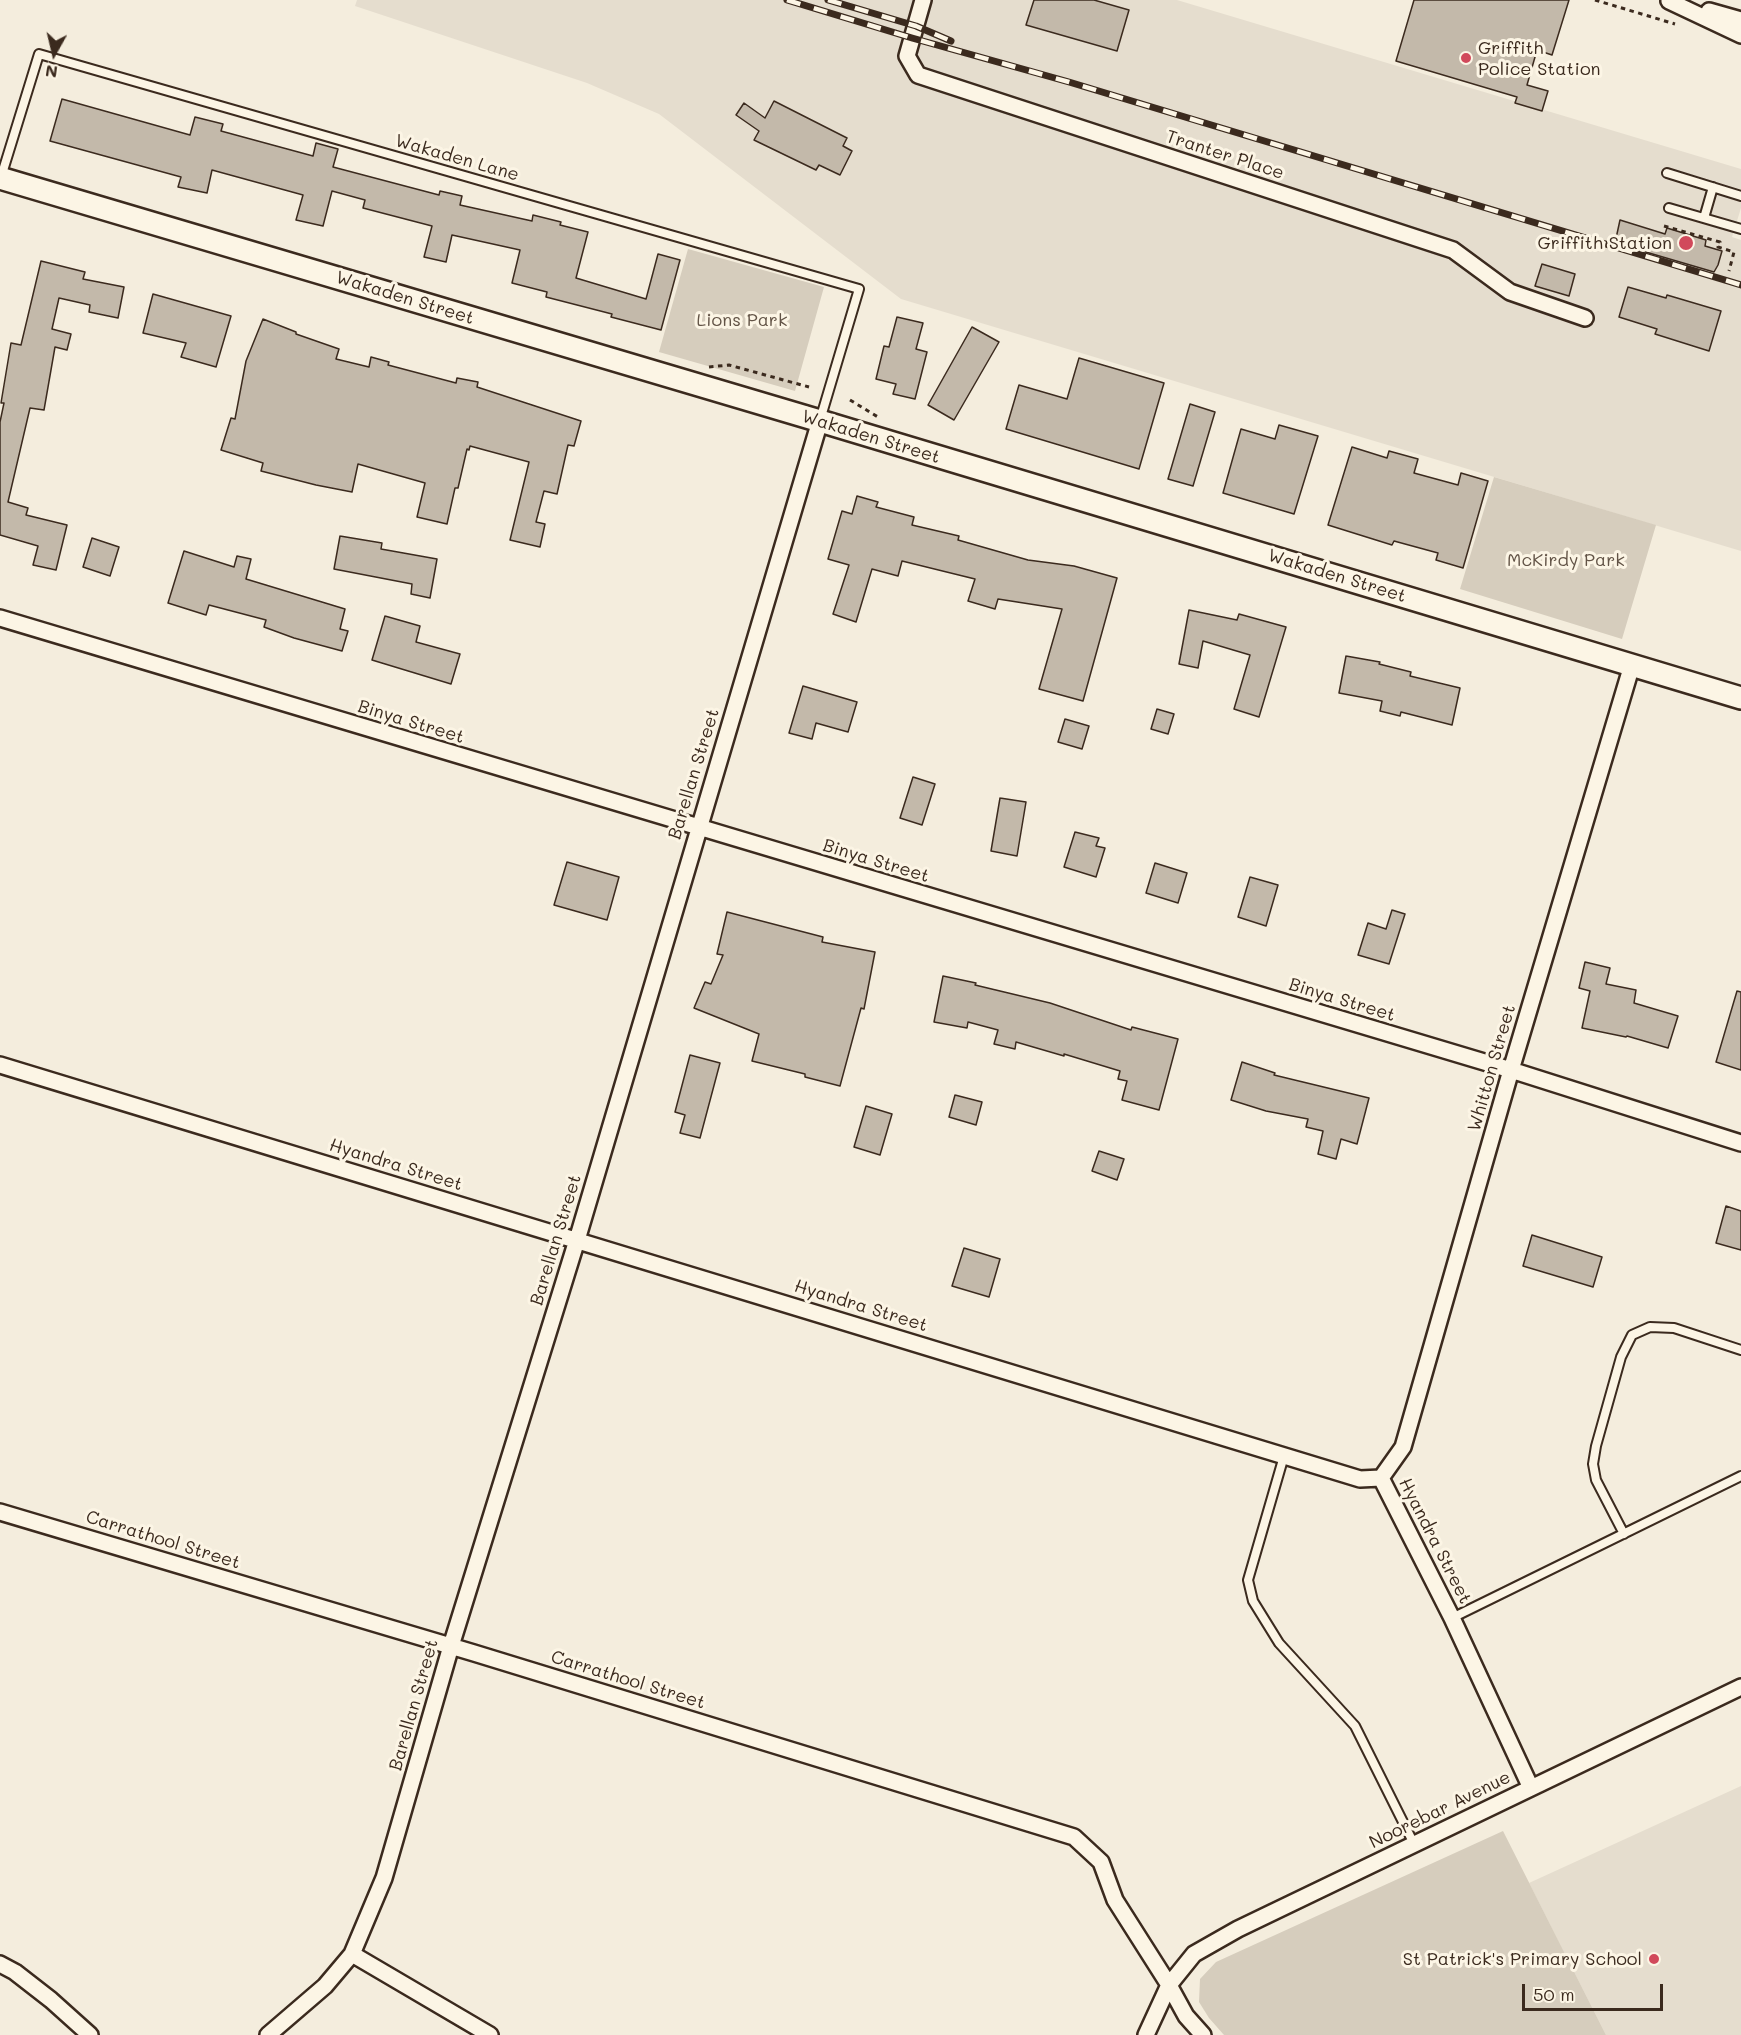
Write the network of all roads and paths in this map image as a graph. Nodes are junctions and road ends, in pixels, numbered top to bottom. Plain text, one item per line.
1 (923, 0) edge
2 (1595, 0) edge
3 (1668, 1) edge
4 (1741, 20) edge
5 (1676, 25) dead end
6 (1741, 35) edge
7 (1668, 173) dead end
8 (0, 179) edge
9 (1713, 187) junction
10 (1741, 196) edge
11 (1670, 208) dead end
12 (1704, 218) junction
13 (1664, 226) dead end
14 (1741, 229) edge
15 (1729, 271) dead end
16 (1585, 318) dead end
17 (820, 421) junction
18 (0, 618) edge
19 (1632, 665) junction
20 (1741, 698) edge
21 (698, 828) junction
22 (0, 1065) edge
23 (1511, 1070) junction
24 (1741, 1143) edge
25 (577, 1240) junction
26 (1741, 1350) edge
27 (1284, 1456) junction
28 (1741, 1476) edge
29 (1381, 1478) junction
30 (0, 1512) edge
31 (1624, 1534) junction
32 (1452, 1618) junction
33 (451, 1646) junction
34 (1741, 1687) edge
35 (1531, 1788) junction
36 (1414, 1844) junction
37 (352, 1954) junction
38 (0, 1964) edge
39 (1169, 1985) junction
40 (90, 2035) edge
41 (268, 2035) edge
42 (490, 2035) edge
43 (1146, 2035) edge
44 (1203, 2035) edge

1 - 16 street, Tranter Place
2 - 5 path
3 - 4 street
3 - 6 street
7 - 9 lane
8 - 17 street, Wakaden Street
8 - 17 lane, Wakaden Lane
9 - 10 lane
9 - 12 lane
11 - 12 lane
12 - 14 lane
13 - 15 path
17 - 19 street, Wakaden Street
17 - 21 street, Barellan Street
18 - 21 street, Binya Street
19 - 20 street, Wakaden Street
19 - 23 street, Whitton Street
21 - 23 street, Binya Street
21 - 25 street, Barellan Street
22 - 25 street, Hyandra Street
23 - 24 street, Binya Street
23 - 29 street, Whitton Street
25 - 27 street, Hyandra Street
25 - 33 street, Barellan Street
26 - 31 lane
27 - 29 street, Hyandra Street
27 - 36 lane
28 - 31 lane
29 - 32 street, Hyandra Street
30 - 33 street, Carrathool Street
31 - 32 lane
32 - 35 street, Hyandra Street
33 - 37 street, Barellan Street
33 - 39 street, Carrathool Street
34 - 35 street, Noorebar Avenue
35 - 36 street, Noorebar Avenue
36 - 39 street, Noorebar Avenue
37 - 41 street, Barellan Street
37 - 42 street
38 - 40 street
39 - 43 street, Noorebar Avenue
39 - 44 street, Carrathool Street

